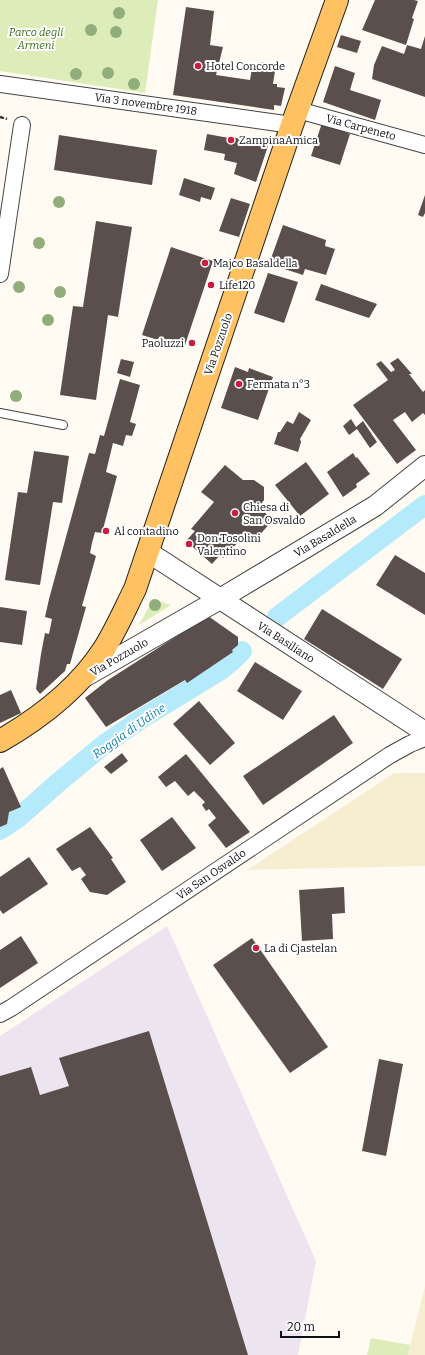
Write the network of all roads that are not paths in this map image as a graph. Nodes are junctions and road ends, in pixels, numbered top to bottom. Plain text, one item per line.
1 (337, 0) edge
2 (0, 84) edge
3 (295, 117) junction
4 (22, 125) dead end
5 (425, 145) edge
6 (3, 232) edge
7 (0, 268) edge
8 (0, 413) edge
9 (63, 425) dead end
10 (425, 466) edge
11 (148, 552) junction
12 (220, 599) junction
13 (80, 679) junction
14 (425, 732) edge
15 (425, 738) edge
16 (0, 741) edge
17 (0, 1014) edge

1 - 3 main road, Via Pozzuolo
2 - 3 street, Via 3 novembre 1918
3 - 5 street, Via Carpeneto
3 - 11 main road, Via Pozzuolo
4 - 6 street
6 - 7 street
8 - 9 lane
10 - 12 street, Via Basaldella
11 - 12 street, Via Basiliano
11 - 13 main road, Via Pozzuolo
12 - 13 street, Via Pozzuolo
12 - 14 street, Via Basiliano
13 - 16 main road, Via Pozzuolo
15 - 17 street, Via San Osvaldo

